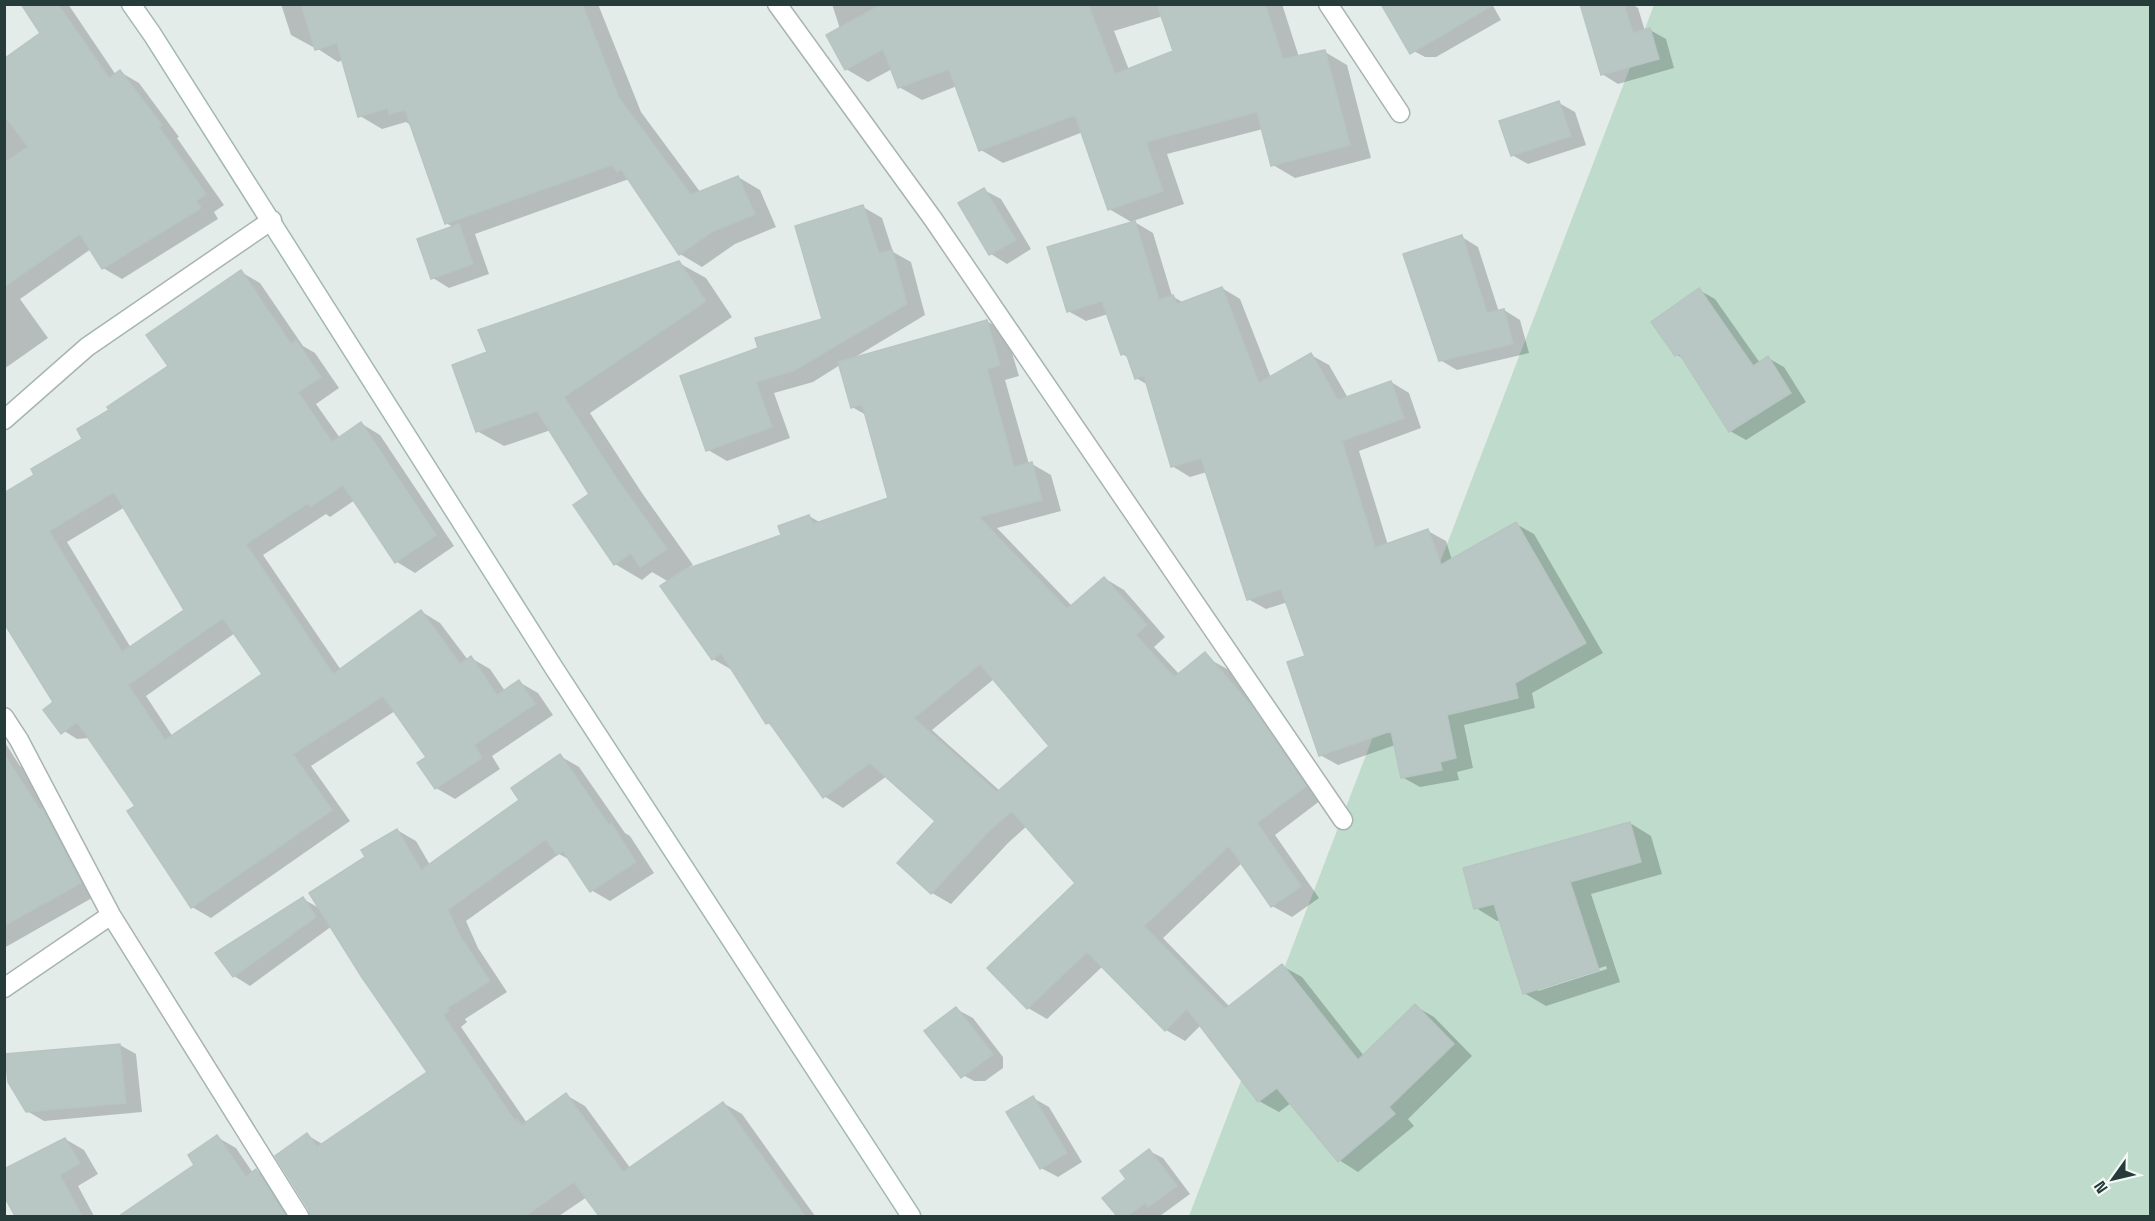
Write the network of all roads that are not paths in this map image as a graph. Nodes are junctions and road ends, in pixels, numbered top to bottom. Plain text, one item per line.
1 (131, 4) edge
2 (777, 4) edge
3 (1328, 4) edge
4 (1400, 113) dead end
5 (272, 220) junction
6 (4, 420) edge
7 (4, 717) edge
8 (1343, 820) dead end
9 (111, 915) junction
10 (4, 988) edge
11 (299, 1216) edge
12 (911, 1216) edge

1 - 5 street
2 - 8 street
3 - 4 street
5 - 6 street
5 - 12 street
7 - 9 street
9 - 10 street
9 - 11 street

